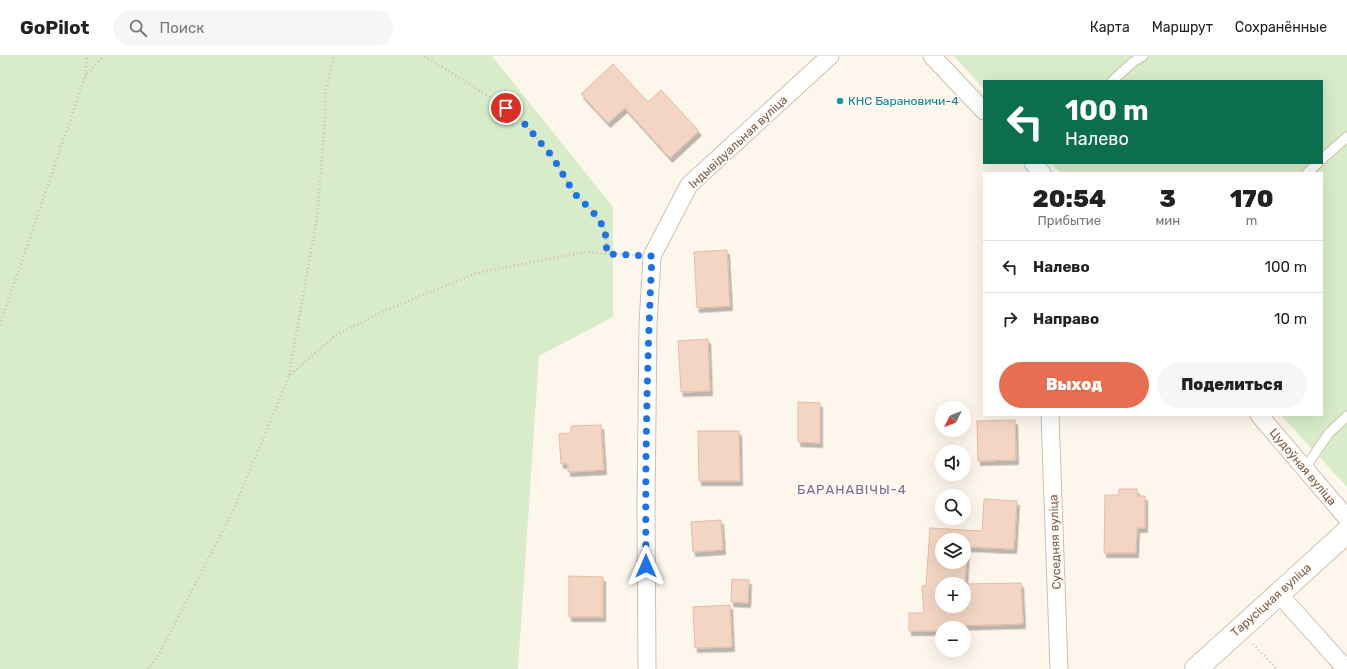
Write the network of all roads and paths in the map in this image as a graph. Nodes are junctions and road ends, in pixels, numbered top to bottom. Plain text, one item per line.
1 (87, 56) edge
2 (103, 56) edge
3 (334, 56) edge
4 (425, 56) edge
5 (830, 56) edge
6 (932, 56) edge
7 (1143, 56) edge
8 (84, 77) junction
9 (1113, 80) edge
10 (983, 110) edge
11 (1347, 137) edge
12 (1323, 158) edge
13 (1034, 164) edge
14 (1317, 164) edge
15 (1041, 172) edge
16 (1308, 172) edge
17 (607, 254) junction
18 (652, 256) junction
19 (0, 325) edge
20 (289, 376) junction
21 (1050, 416) edge
22 (1260, 416) edge
23 (1347, 416) edge
24 (1305, 468) junction
25 (1347, 518) edge
26 (1347, 532) edge
27 (1278, 593) junction
28 (1239, 630) junction
29 (148, 669) edge
30 (647, 669) edge
31 (1059, 669) edge
32 (1196, 669) edge
33 (1277, 669) edge
34 (1346, 669) edge

1 - 8 path
2 - 8 path
3 - 20 path
4 - 17 path
5 - 18 street, Індывідуальная вуліца
6 - 10 street
7 - 9 lane
8 - 19 path
11 - 12 lane
13 - 15 street
14 - 16 lane
17 - 18 path
17 - 20 path
18 - 30 street, Індывідуальная вуліца
20 - 29 path
21 - 31 street, Суседняя вуліца
22 - 24 street, Цудоўная вуліца
23 - 24 lane
24 - 25 street, Цудоўная вуліца
26 - 27 street, Тарусіцкая вуліца
27 - 28 street, Тарусіцкая вуліца
27 - 34 street
28 - 32 street, Тарусіцкая вуліца
28 - 33 path

